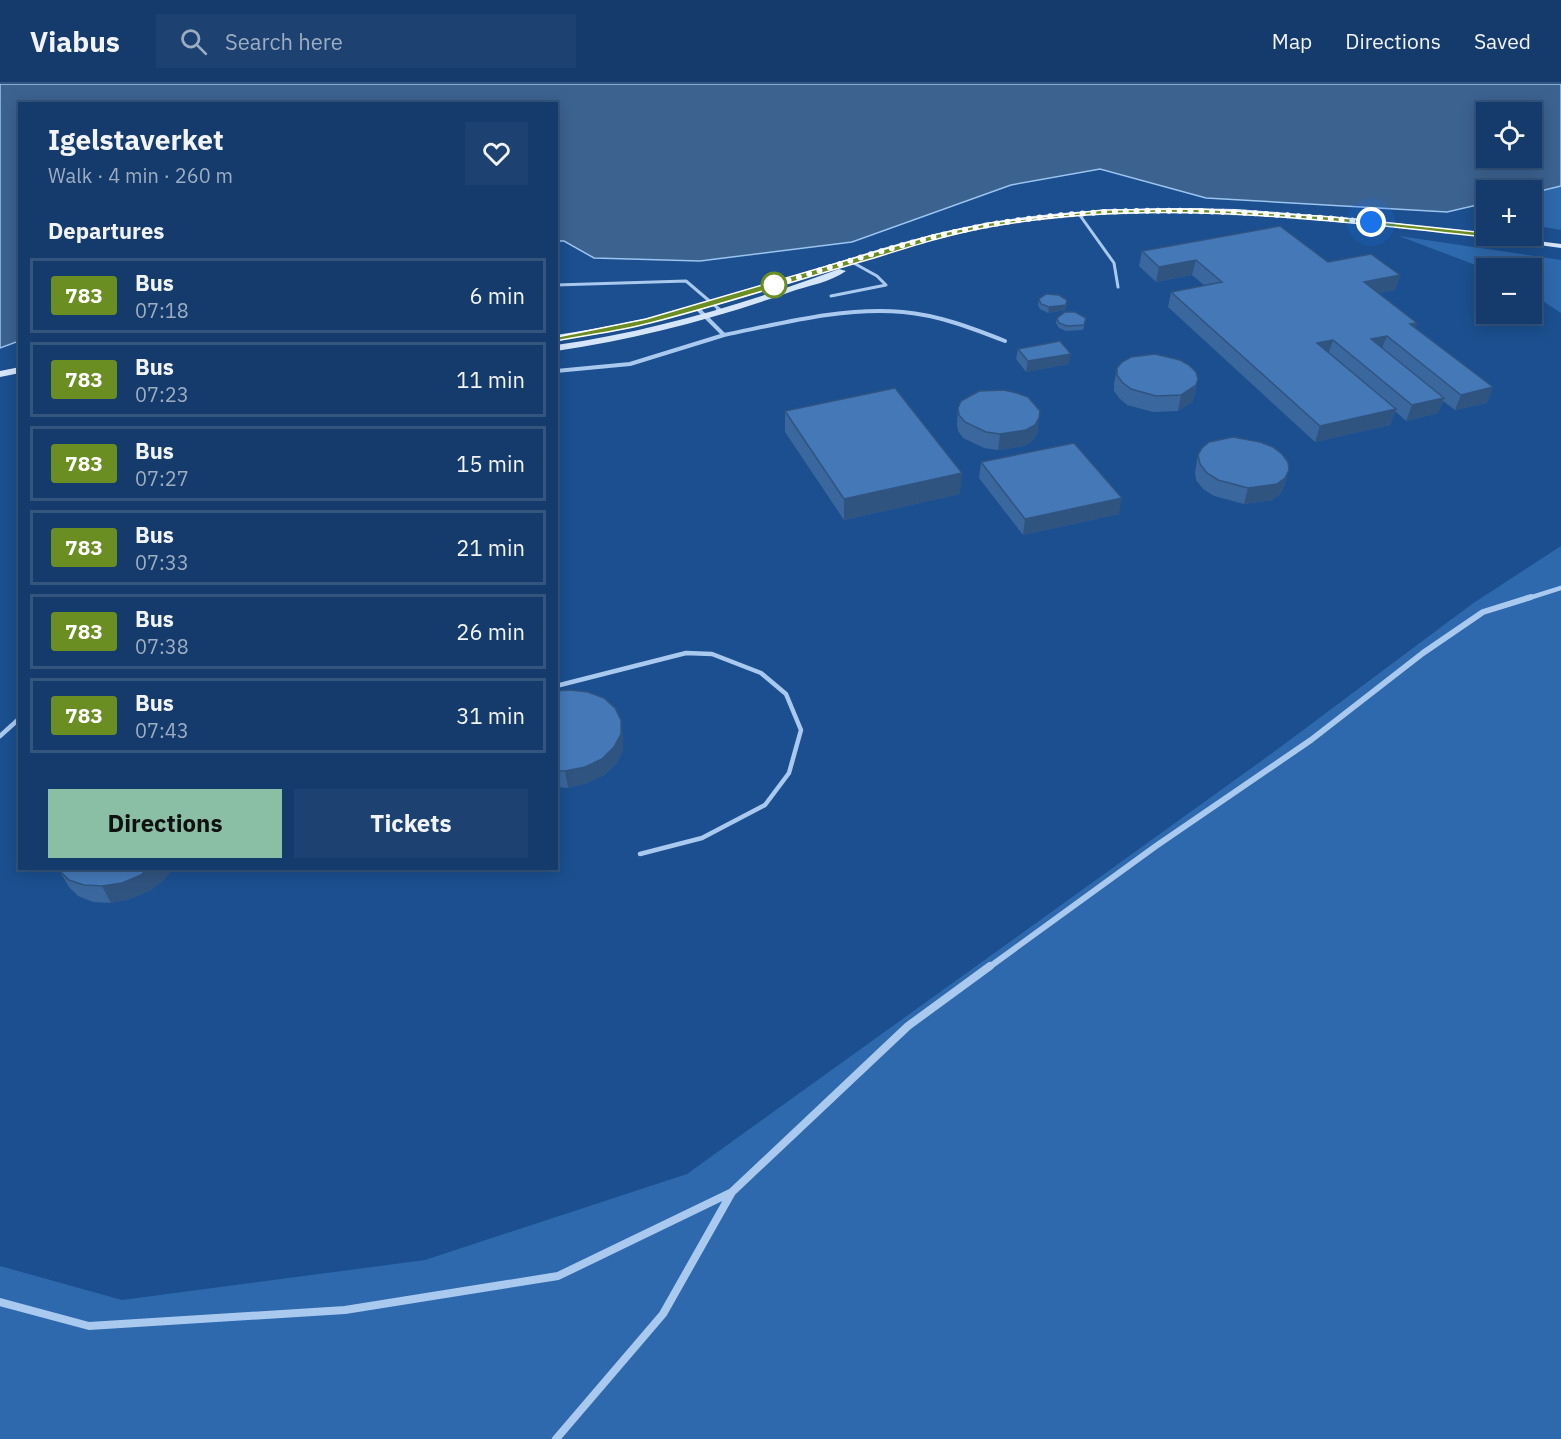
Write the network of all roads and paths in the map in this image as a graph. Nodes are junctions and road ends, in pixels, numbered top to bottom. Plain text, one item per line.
1 (1079, 214) junction
2 (1476, 234) edge
3 (936, 237) junction
4 (1542, 243) edge
5 (1561, 246) edge
6 (850, 261) junction
7 (859, 266) junction
8 (558, 285) edge
9 (1118, 287) dead end
10 (831, 296) dead end
11 (714, 303) junction
12 (697, 308) junction
13 (723, 312) junction
14 (705, 317) junction
15 (724, 336) junction
16 (558, 338) edge
17 (1005, 341) dead end
18 (558, 348) edge
19 (18, 370) edge
20 (558, 371) edge
21 (0, 374) edge
22 (1561, 588) edge
23 (558, 685) edge
24 (18, 720) edge
25 (0, 736) edge
26 (640, 854) dead end
27 (732, 1192) junction
28 (0, 1302) edge
29 (556, 1439) edge

1 - 2 street
1 - 3 street
1 - 9 lane
3 - 6 street
3 - 7 street
4 - 5 street
6 - 7 lane
6 - 11 street
7 - 10 lane
7 - 13 street
8 - 11 lane
11 - 12 street
11 - 13 lane
12 - 14 lane
12 - 16 street
13 - 14 street
14 - 15 lane
14 - 18 street
15 - 17 lane
15 - 20 lane
19 - 21 street
22 - 27 street
23 - 26 lane
24 - 25 lane
27 - 28 street
27 - 29 street

